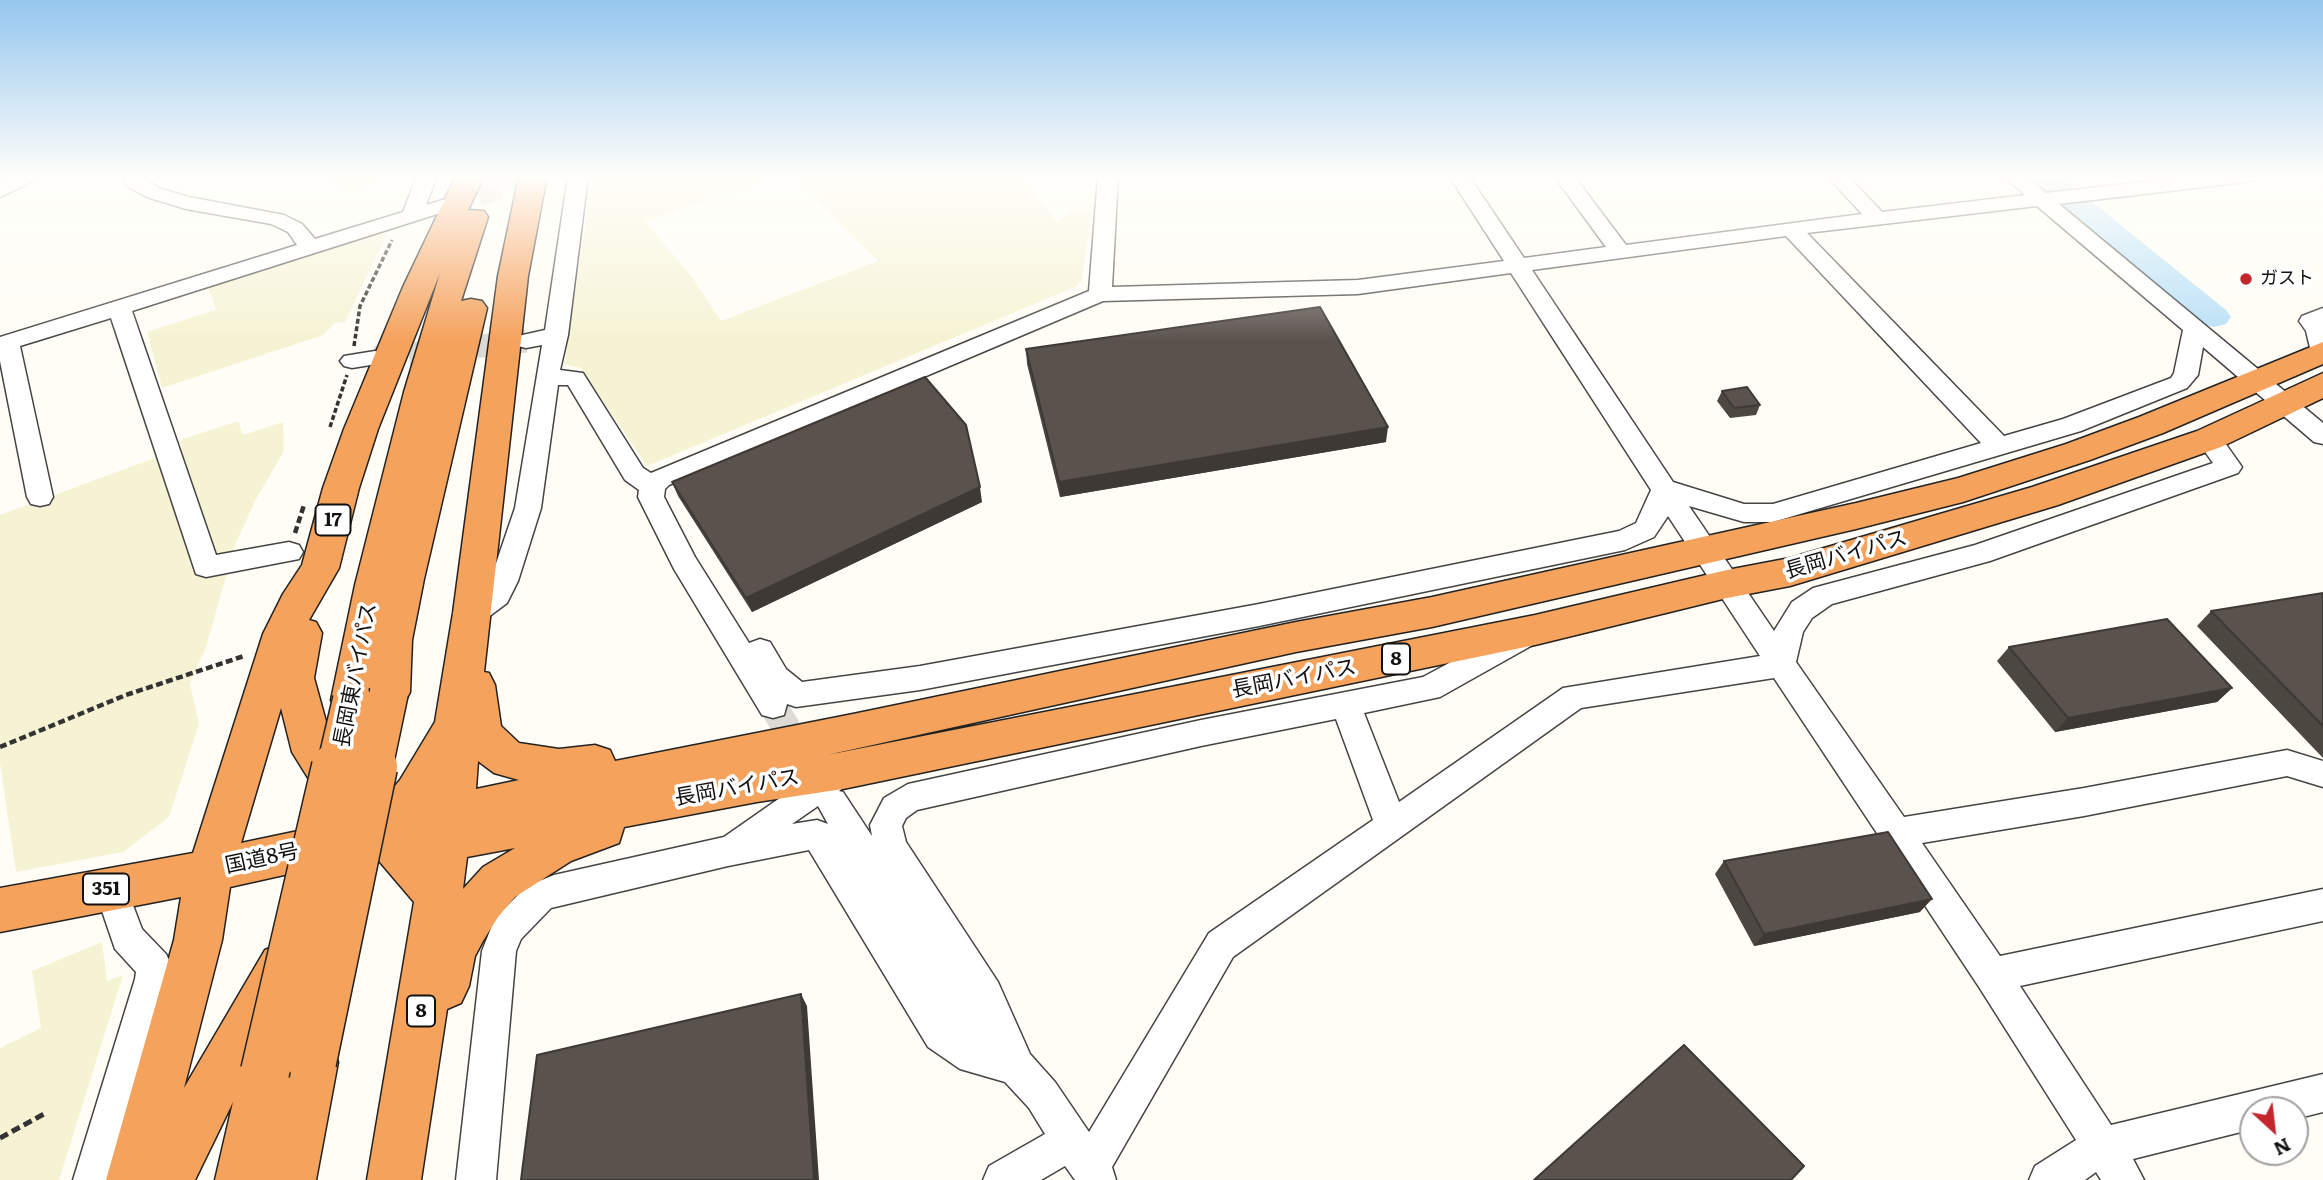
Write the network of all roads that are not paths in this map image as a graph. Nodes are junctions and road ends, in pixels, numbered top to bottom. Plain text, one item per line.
1 (297, 231) edge
2 (361, 231) edge
3 (444, 231) edge
4 (470, 231) edge
5 (494, 231) edge
6 (522, 231) edge
7 (570, 231) edge
8 (1104, 231) edge
9 (1495, 231) edge
10 (1605, 231) edge
11 (1783, 231) edge
12 (1793, 231) edge
13 (2079, 231) edge
14 (310, 247) junction
15 (1620, 251) junction
16 (1517, 264) junction
17 (1100, 294) junction
18 (119, 307) junction
19 (2323, 315) edge
20 (2195, 328) junction
21 (556, 335) junction
22 (526, 341) tunnel mouth
23 (4, 344) edge
24 (2323, 352) edge
25 (547, 377) junction
26 (2323, 384) edge
27 (2271, 393) junction
28 (2323, 436) edge
29 (2209, 439) junction
30 (1999, 447) junction
31 (652, 486) junction
32 (1665, 489) junction
33 (40, 497) dead end
34 (663, 524) junction
35 (1704, 550) junction
36 (304, 560) junction
37 (1727, 584) junction
38 (473, 613) junction
39 (1259, 615) junction
40 (1535, 630) junction
41 (1296, 637) junction
42 (1010, 663) junction
43 (1781, 665) junction
44 (371, 696) junction
45 (1345, 703) junction
46 (773, 706) tunnel mouth
47 (946, 710) junction
48 (1145, 710) junction
49 (457, 723) junction
50 (1202, 733) junction
51 (843, 768) junction
52 (2323, 774) edge
53 (1391, 824) junction
54 (1897, 833) junction
55 (388, 844) junction
56 (728, 851) junction
57 (213, 866) junction
58 (0, 903) edge
59 (2323, 905) edge
60 (0, 909) edge
61 (119, 911) junction
62 (0, 935) edge
63 (1992, 975) junction
64 (1016, 1066) junction
65 (288, 1067) junction
66 (2239, 1113) edge
67 (2101, 1147) junction
68 (1087, 1162) edge
69 (396, 1170) edge
70 (93, 1180) edge
71 (134, 1180) edge
72 (168, 1180) edge
73 (242, 1180) edge
74 (289, 1180) edge
75 (476, 1180) edge
76 (1003, 1180) edge
77 (2049, 1180) edge
78 (2124, 1180) edge

1 - 14 street
2 - 14 street
3 - 36 highway, 17
4 - 44 highway, 長岡東バイパス
5 - 44 highway, 長岡東バイパス
6 - 38 highway
7 - 21 street
8 - 17 street
9 - 16 street
10 - 15 street
11 - 15 street
12 - 30 street
13 - 20 street
14 - 18 street
15 - 16 street
16 - 17 street
16 - 32 street
17 - 31 street
18 - 23 street
18 - 36 street
19 - 24 street
20 - 27 street
20 - 30 street
21 - 22 street
21 - 25 street
23 - 33 street
24 - 27 highway, 長岡バイパス / 8
25 - 31 street
25 - 38 street
26 - 27 highway, 長岡バイパス / 8
27 - 28 street
27 - 29 highway, 長岡バイパス / 8
27 - 35 highway, 長岡バイパス / 8
29 - 37 highway, 長岡バイパス / 8
29 - 43 street
30 - 32 street
31 - 34 street
32 - 35 street
32 - 39 street
34 - 42 street
34 - 46 street
35 - 37 street
35 - 41 highway, 長岡バイパス / 8
36 - 55 highway
36 - 57 highway, 17
37 - 40 highway, 長岡バイパス / 8
37 - 43 street
38 - 49 highway
38 - 51 highway
39 - 41 street
39 - 42 street
40 - 45 street
40 - 48 highway, 長岡バイパス / 8
41 - 47 highway, 長岡バイパス / 8
42 - 47 street
43 - 53 street
43 - 54 street
44 - 55 highway, 長岡東バイパス, bridge
45 - 50 street
45 - 53 street
47 - 51 highway, 長岡バイパス / 8
48 - 50 street
48 - 51 highway, 長岡バイパス / 8
49 - 55 highway
49 - 55 highway
50 - 64 street
51 - 55 highway, 長岡バイパス / 8
51 - 56 street
51 - 64 street
51 - 69 highway
52 - 54 street
53 - 68 street
54 - 63 street
55 - 57 highway, 国道8号 / 8
55 - 65 highway, 長岡東バイパス, bridge
55 - 69 highway, 8
55 - 72 highway
56 - 64 street
56 - 75 street
57 - 58 highway
57 - 60 highway, 351
57 - 61 highway, 351
57 - 71 highway
59 - 63 street
61 - 62 highway, 351
61 - 70 street
63 - 67 street
64 - 68 street
65 - 73 highway, 長岡東バイパス
65 - 74 highway, 長岡東バイパス
66 - 67 street
67 - 77 street
67 - 78 street
68 - 76 street

